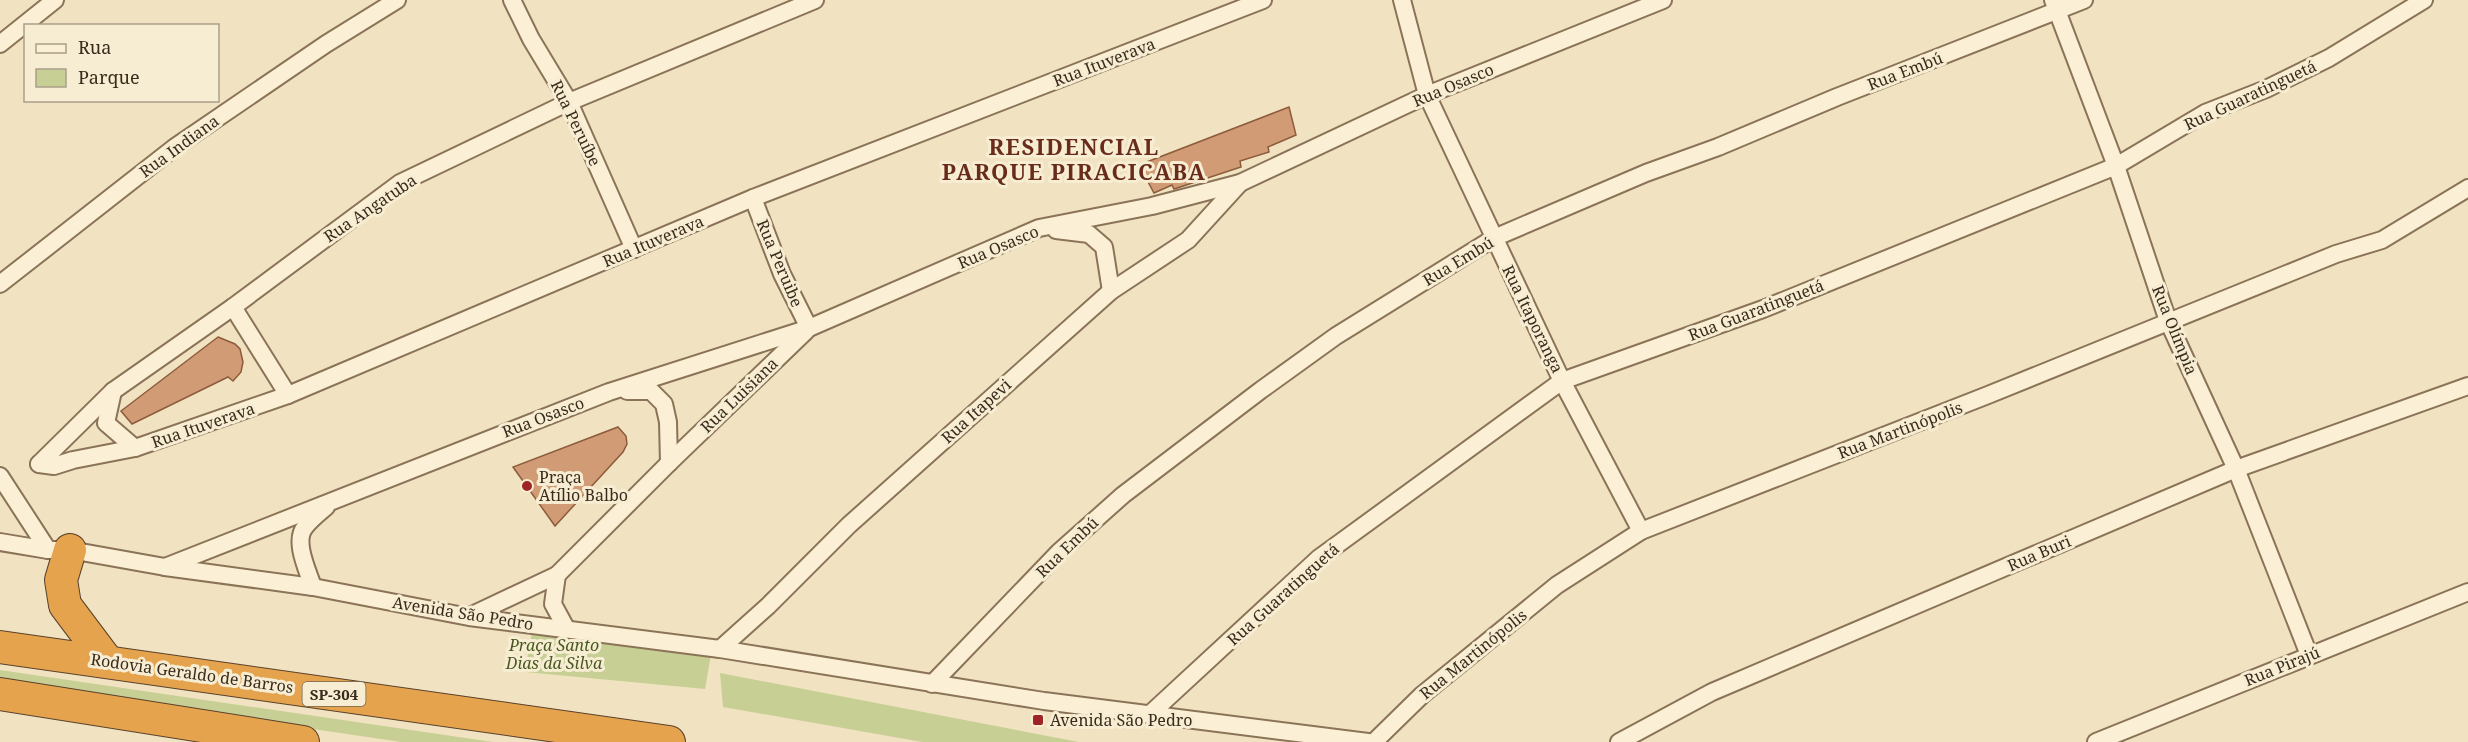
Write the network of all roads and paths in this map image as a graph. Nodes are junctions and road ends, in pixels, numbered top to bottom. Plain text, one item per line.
1 (55, 0) edge
2 (397, 0) edge
3 (512, 0) edge
4 (815, 0) edge
5 (1263, 0) edge
6 (1402, 0) edge
7 (1663, 0) edge
8 (2084, 0) edge
9 (2424, 0) edge
10 (2055, 5) edge
11 (25, 24) edge
12 (24, 25) edge
13 (0, 44) edge
14 (1427, 95) junction
15 (569, 102) junction
16 (2116, 166) junction
17 (1240, 183) junction
18 (2468, 188) edge
19 (753, 198) junction
20 (1039, 228) junction
21 (1494, 238) junction
22 (634, 249) junction
23 (0, 284) edge
24 (1112, 291) junction
25 (233, 308) junction
26 (2168, 321) junction
27 (809, 328) junction
28 (1563, 381) junction
29 (2468, 386) edge
30 (113, 391) junction
31 (609, 392) junction
32 (288, 395) junction
33 (135, 448) junction
34 (669, 463) junction
35 (39, 464) joint
36 (2236, 469) junction
37 (0, 476) edge
38 (6, 496) edge
39 (333, 500) junction
40 (1641, 531) junction
41 (0, 542) edge
42 (59, 550) junction
43 (165, 567) junction
44 (557, 575) junction
45 (313, 587) junction
46 (2468, 592) edge
47 (469, 617) junction
48 (566, 628) junction
49 (0, 647) edge
50 (720, 649) junction
51 (2309, 655) junction
52 (106, 661) junction
53 (932, 684) junction
54 (0, 694) edge
55 (1149, 715) junction
56 (303, 742) edge
57 (669, 742) edge
58 (1368, 742) edge
59 (1374, 742) edge
60 (1619, 742) edge
61 (2096, 742) edge

1 - 11 street
2 - 23 street, Rua Indiana
3 - 15 street, Rua Peruíbe
4 - 15 street, Rua Angatuba
5 - 19 street, Rua Ituverava
6 - 14 street, Rua Itaporanga
7 - 14 street, Rua Osasco
8 - 10 street, Rua Embú
9 - 16 street, Rua Guaratinguetá
10 - 16 street, Rua Olímpia
10 - 21 street, Rua Embú
12 - 13 street
14 - 17 street, Rua Osasco
14 - 21 street, Rua Itaporanga
15 - 22 street, Rua Peruíbe
15 - 25 street, Rua Angatuba
16 - 26 street, Rua Olímpia
16 - 28 street, Rua Guaratinguetá
17 - 20 street, Rua Osasco
17 - 24 street, Rua Itapevi
18 - 26 street, Rua Martinópolis
19 - 22 street, Rua Ituverava
19 - 27 street, Rua Peruibe
20 - 24 street
20 - 27 street, Rua Osasco
21 - 28 street, Rua Itaporanga
21 - 53 street, Rua Embú
22 - 32 street, Rua Ituverava
24 - 50 street, Rua Itapevi
25 - 30 street, Rua Angatuba
25 - 32 street
26 - 36 street, Rua Olímpia
26 - 40 street, Rua Martinópolis
27 - 31 street, Rua Osasco
27 - 34 street, Rua Luisiana
28 - 40 street, Rua Itaporanga
28 - 55 street, Rua Guaratinguetá
29 - 36 street, Rua Buri
30 - 33 street
30 - 35 street, Rua Angatuba
31 - 34 street
31 - 39 street, Rua Osasco
32 - 33 street, Rua Ituverava
33 - 35 street, Rua Ituverava
34 - 44 street, Rua Luisiana
36 - 51 street, Rua Olímpia
36 - 60 street, Rua Buri
37 - 38 street
38 - 42 street
39 - 43 street, Rua Osasco
39 - 45 street, Rua Osasco
40 - 59 street, Rua Martinópolis
41 - 42 street, Avenida São Pedro
42 - 43 street, Avenida São Pedro
42 - 52 highway
43 - 45 street, Avenida São Pedro
44 - 47 street, Rua Luisiana
44 - 48 street
45 - 47 street, Avenida São Pedro
46 - 51 street, Rua Pirajú
47 - 48 street, Avenida São Pedro
48 - 50 street, Avenida São Pedro
49 - 52 highway, Rodovia Geraldo de Barros / SP-304
50 - 53 street, Avenida São Pedro
51 - 61 street, Rua Pirajú
52 - 57 highway, Rodovia Geraldo de Barros / SP-304
53 - 55 street, Avenida São Pedro
54 - 56 highway
55 - 58 street, Avenida São Pedro

